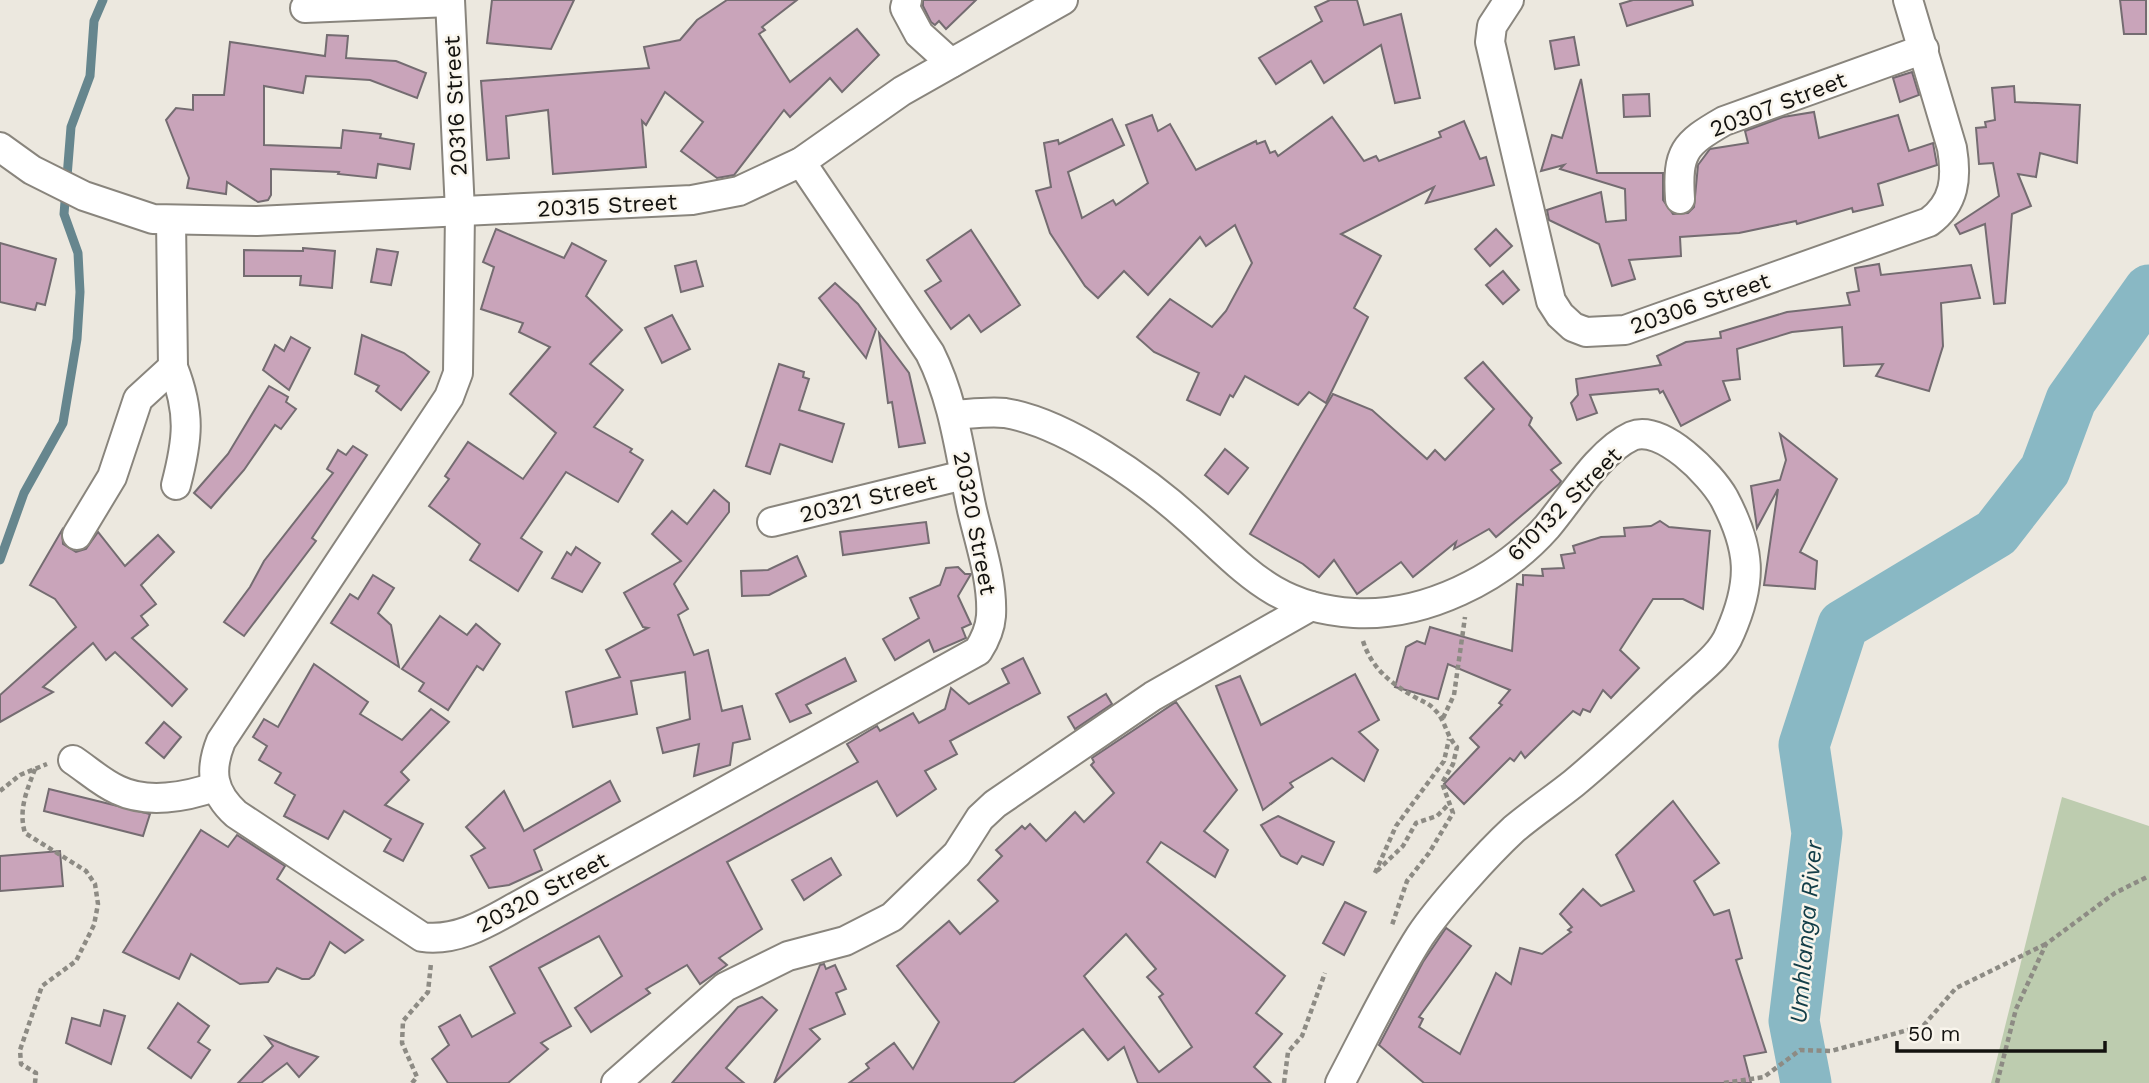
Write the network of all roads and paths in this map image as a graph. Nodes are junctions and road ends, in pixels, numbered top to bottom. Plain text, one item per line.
1 (907, 0) edge
2 (1063, 0) edge
3 (1509, 0) edge
4 (1908, 0) edge
5 (450, 1) edge
6 (305, 8) dead end
7 (1924, 49) junction
8 (951, 63) junction
9 (2, 153) edge
10 (801, 162) junction
11 (1680, 199) dead end
12 (460, 211) junction
13 (172, 220) junction
14 (173, 367) junction
15 (954, 415) junction
16 (964, 475) junction
17 (176, 485) dead end
18 (772, 522) dead end
19 (77, 535) dead end
20 (1468, 587) junction
21 (1311, 606) junction
22 (1366, 651) dead end
23 (1443, 718) junction
24 (1449, 738) junction
25 (73, 760) joint
26 (35, 769) junction
27 (214, 787) junction
28 (0, 791) edge
29 (1449, 804) junction
30 (1407, 814) junction
31 (1416, 823) junction
32 (2149, 876) edge
33 (1394, 918) dead end
34 (429, 938) junction
35 (2046, 944) junction
36 (1325, 973) dead end
37 (35, 1083) edge
38 (412, 1083) edge
39 (616, 1083) edge
40 (1284, 1083) edge
41 (1340, 1083) edge
42 (1724, 1083) edge
43 (1997, 1083) edge

1 - 8 street
2 - 8 street, 20315 Street
3 - 7 street, 20306 Street
4 - 7 street, 20306 Street
5 - 6 street
5 - 12 street, 20316 Street
7 - 11 street, 20307 Street
8 - 10 street, 20315 Street
9 - 13 street, 20315 Street
10 - 12 street, 20315 Street
10 - 15 street, 20320 Street
12 - 13 street, 20315 Street
12 - 27 street
13 - 14 street
14 - 17 street
14 - 19 street
15 - 16 street, 20320 Street
15 - 21 street, 610132 Street
16 - 18 street, 20321 Street
16 - 34 street, 20320 Street
20 - 21 street, 610132 Street
20 - 23 path
20 - 41 street, 610132 Street
21 - 39 street
22 - 23 path
23 - 24 path
24 - 29 path
24 - 30 path
25 - 26 path
25 - 27 street
26 - 28 path
26 - 37 path
27 - 34 street
29 - 31 path
29 - 33 path
30 - 31 path
30 - 31 path
32 - 35 path
34 - 38 path
35 - 42 path
35 - 43 path
36 - 40 path

